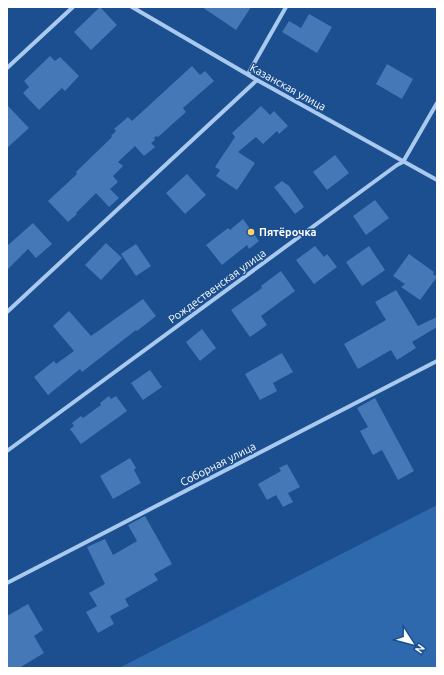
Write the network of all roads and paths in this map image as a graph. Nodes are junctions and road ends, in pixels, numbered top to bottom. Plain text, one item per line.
1 (73, 7) edge
2 (132, 7) edge
3 (286, 7) edge
4 (7, 68) edge
5 (248, 74) junction
6 (257, 80) junction
7 (437, 103) edge
8 (403, 162) junction
9 (437, 180) edge
10 (7, 312) edge
11 (437, 361) edge
12 (7, 451) edge
13 (7, 582) edge

1 - 4 street
2 - 5 street, Казанская улица
3 - 5 street
5 - 6 street, Казанская улица
6 - 8 street, Казанская улица
6 - 10 street
7 - 8 street, Рождественская улица
8 - 9 street, Казанская улица
8 - 12 street, Рождественская улица
11 - 13 street, Соборная улица

